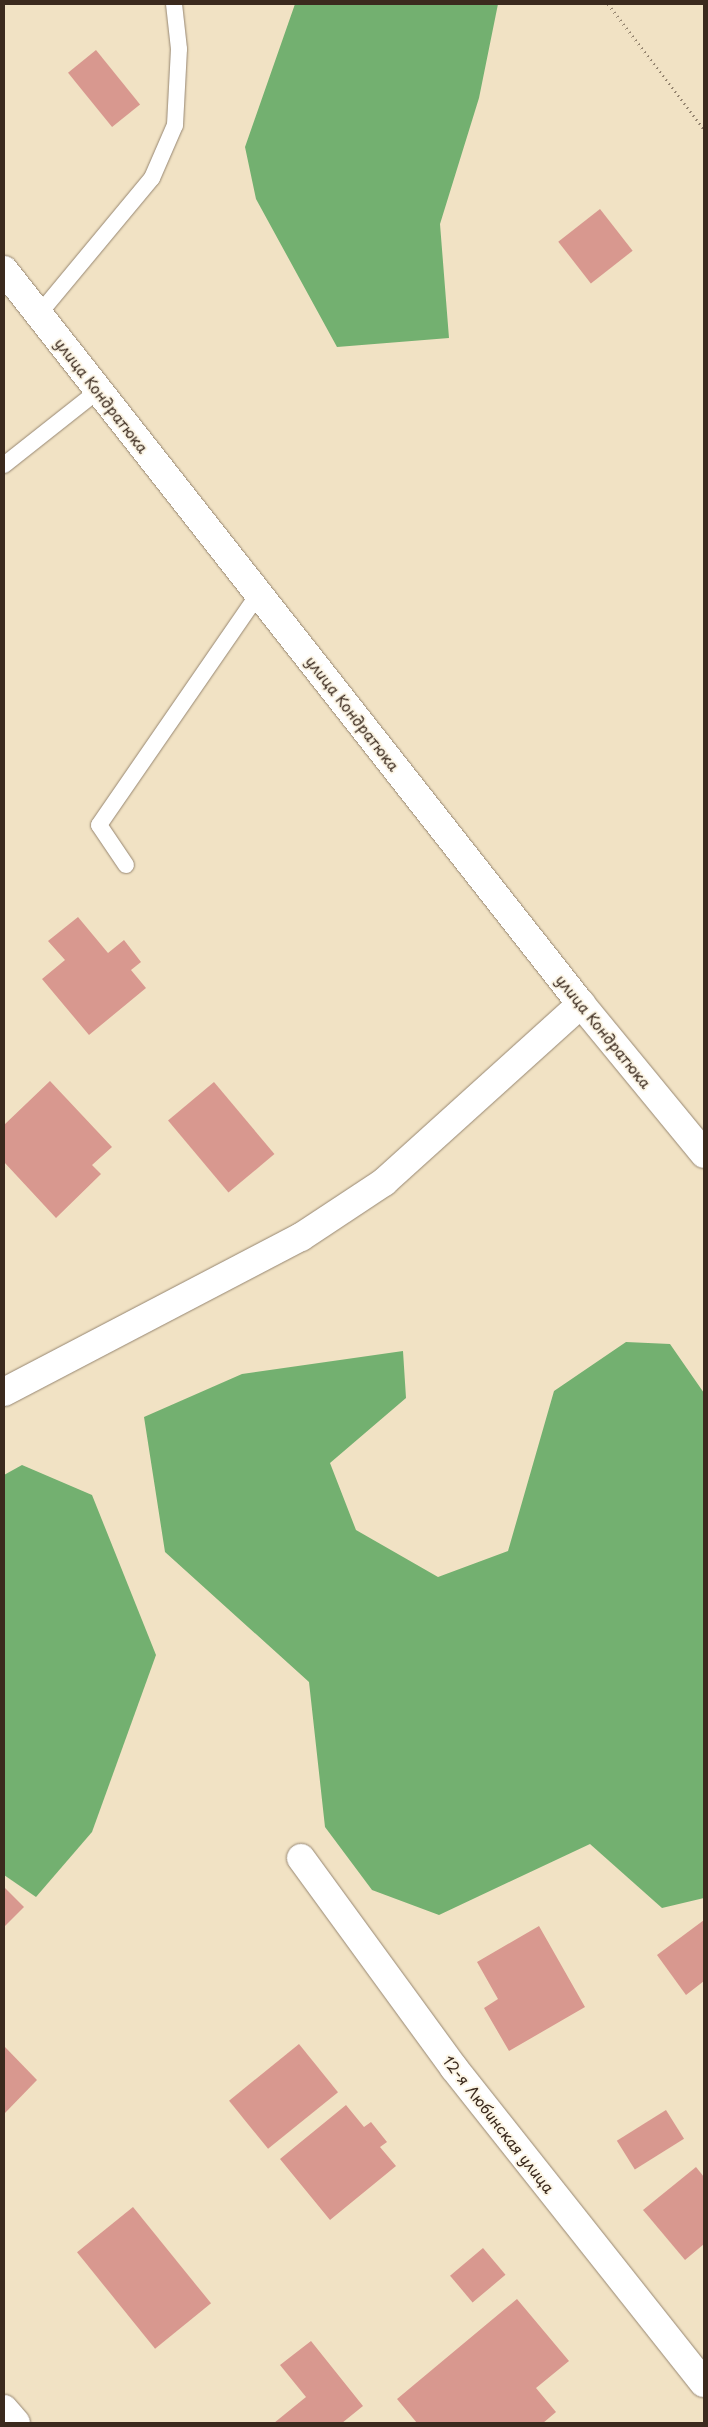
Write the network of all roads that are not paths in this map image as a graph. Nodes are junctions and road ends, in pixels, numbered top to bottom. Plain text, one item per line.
1 (174, 4) edge
2 (4, 270) edge
3 (39, 314) junction
4 (98, 390) junction
5 (4, 465) edge
6 (259, 593) junction
7 (126, 865) dead end
8 (581, 1004) junction
9 (704, 1154) edge
10 (4, 1392) edge
11 (301, 1858) dead end
12 (704, 2383) edge
13 (4, 2409) edge
14 (16, 2423) edge

1 - 3 lane
2 - 3 street, улица Кондратюка
3 - 4 street, улица Кондратюка
4 - 5 lane
4 - 6 street, улица Кондратюка
6 - 7 lane
6 - 8 street, улица Кондратюка
8 - 9 street, улица Кондратюка
8 - 10 street
11 - 12 street, 12-я Любинская улица
13 - 14 street

